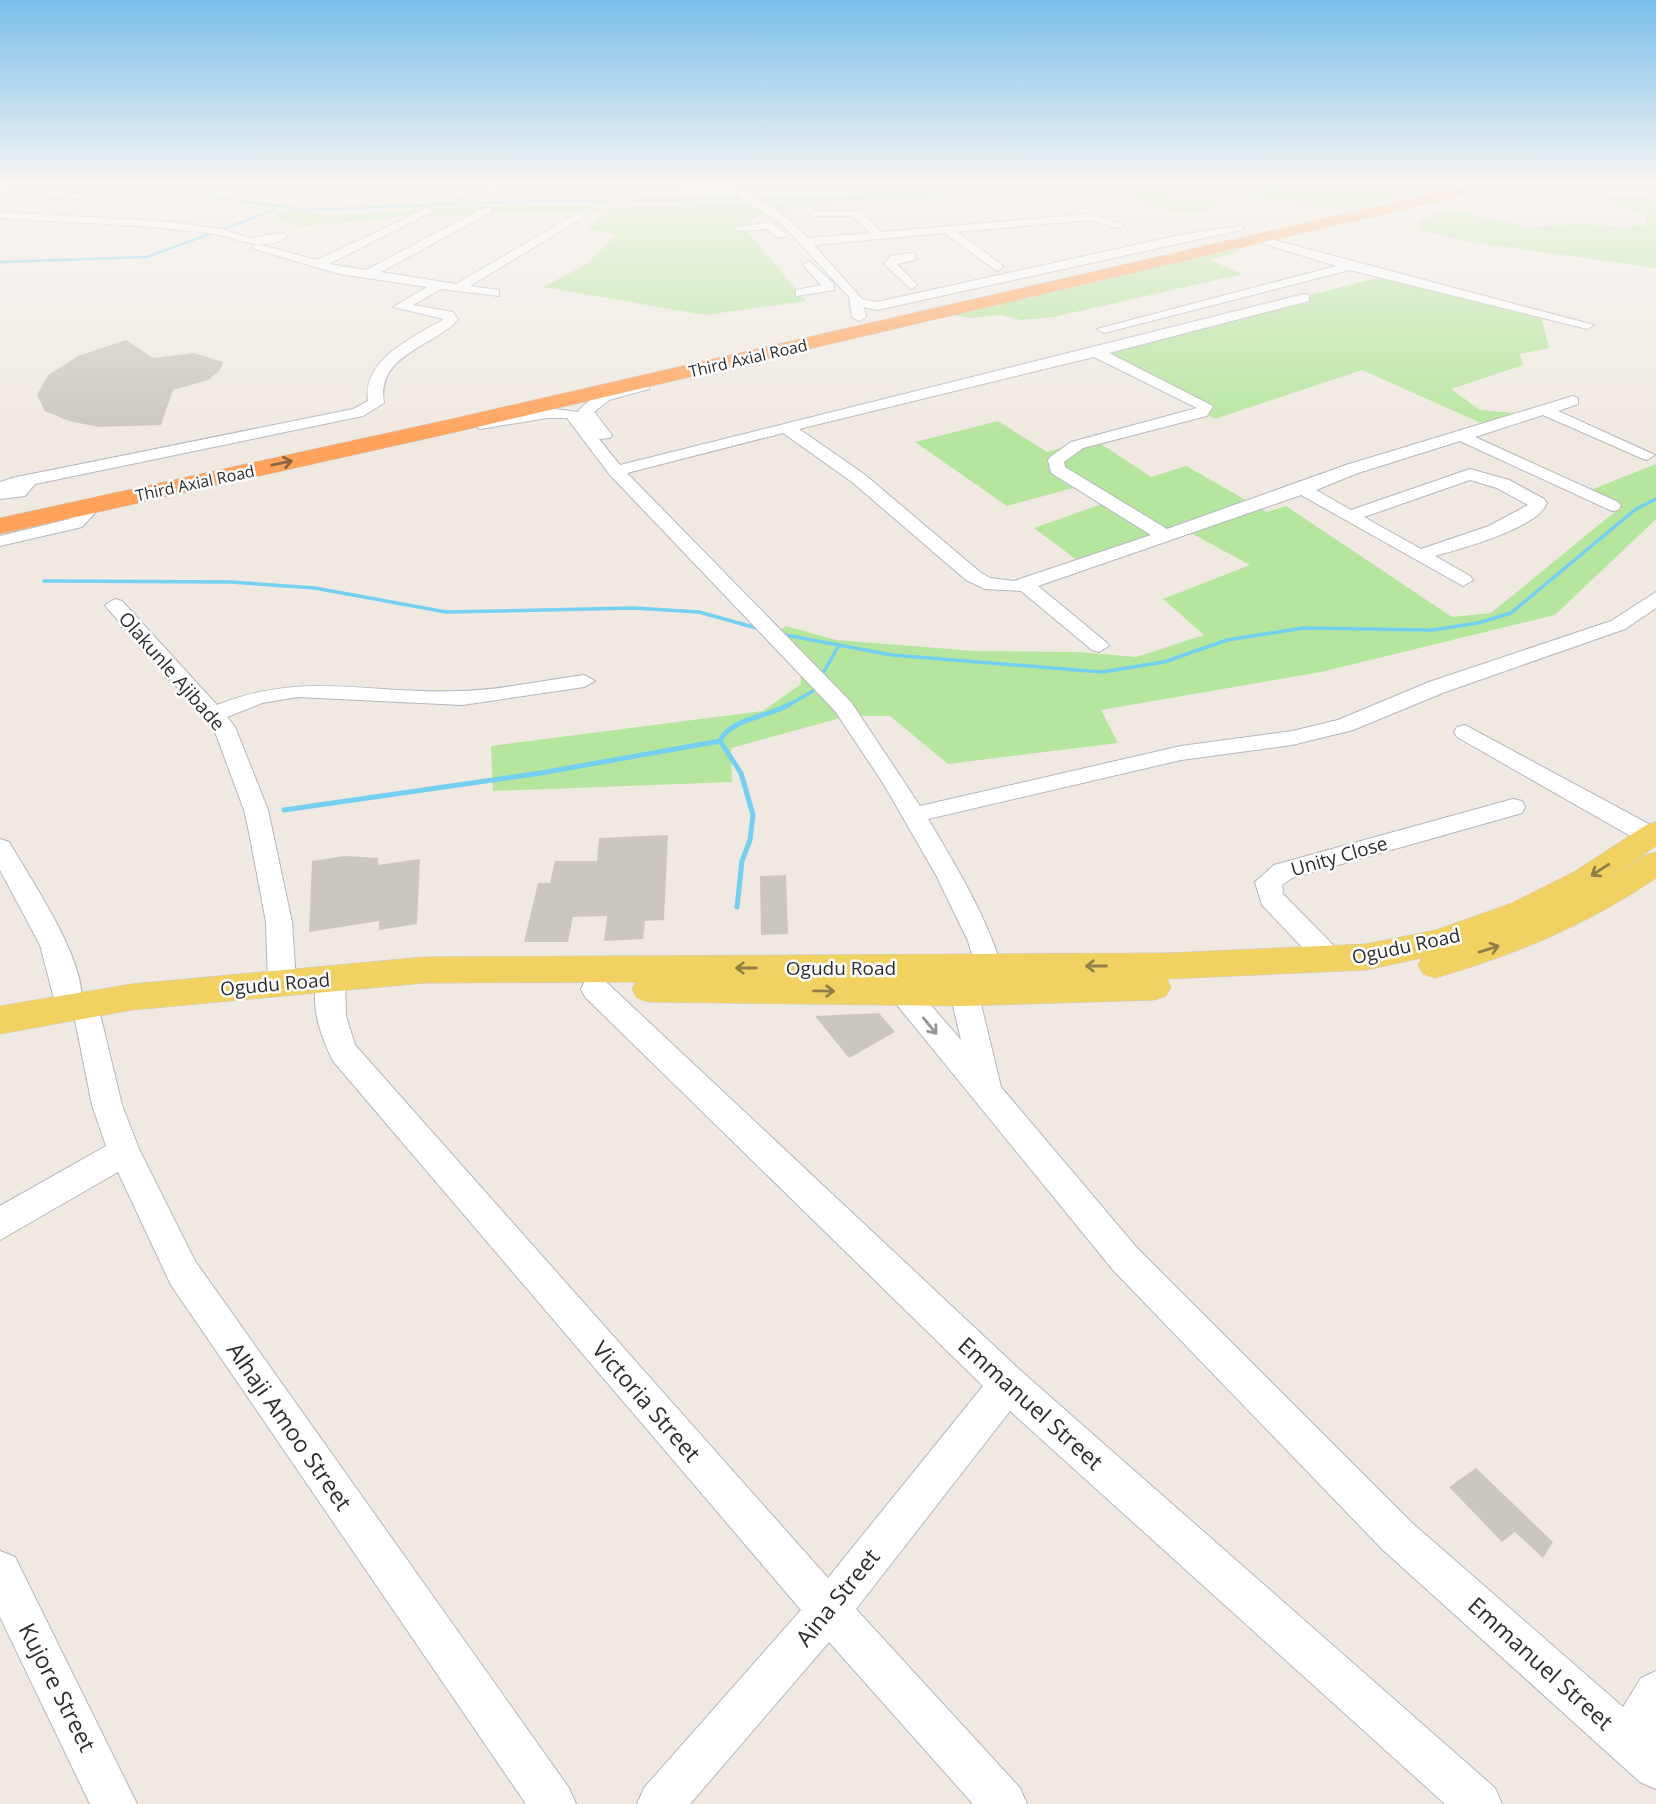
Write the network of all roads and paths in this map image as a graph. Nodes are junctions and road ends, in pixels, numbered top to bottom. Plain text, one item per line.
1 (335, 268) edge
2 (380, 268) edge
3 (491, 268) edge
4 (812, 268) edge
5 (826, 268) edge
6 (895, 268) edge
7 (991, 268) edge
8 (1042, 268) edge
9 (1133, 268) edge
10 (1341, 268) edge
11 (1359, 268) edge
12 (369, 274) junction
13 (439, 285) junction
14 (911, 285) junction
15 (457, 288) junction
16 (494, 293) dead end
17 (801, 293) dead end
18 (1304, 298) dead end
19 (857, 305) junction
20 (1587, 325) dead end
21 (1104, 329) dead end
22 (1096, 352) junction
23 (668, 376) junction
24 (1573, 401) dead end
25 (1543, 410) junction
26 (456, 425) junction
27 (788, 429) junction
28 (1461, 436) junction
29 (1647, 455) dead end
30 (623, 469) junction
31 (61, 475) joint
32 (1302, 489) junction
33 (8, 495) edge
34 (93, 505) junction
35 (1612, 506) dead end
36 (1350, 516) junction
37 (1162, 534) junction
38 (0, 541) edge
39 (1419, 555) junction
40 (1463, 580) dead end
41 (1025, 585) junction
42 (1656, 598) edge
43 (115, 605) dead end
44 (774, 624) joint
45 (1098, 646) dead end
46 (584, 681) dead end
47 (849, 704) junction
48 (215, 714) junction
49 (1465, 732) dead end
50 (1514, 807) dead end
51 (929, 811) junction
52 (1654, 843) edge
53 (0, 848) edge
54 (1331, 960) junction
55 (986, 979) junction
56 (899, 980) junction
57 (282, 982) junction
58 (329, 987) junction
59 (596, 989) junction
60 (78, 1012) junction
61 (0, 1020) edge
62 (0, 1036) edge
63 (989, 1095) junction
64 (124, 1152) junction
65 (0, 1224) edge
66 (1008, 1384) junction
67 (0, 1572) edge
68 (829, 1610) junction
69 (1656, 1693) edge
70 (1642, 1754) edge
71 (114, 1804) edge
72 (553, 1804) edge
73 (660, 1804) edge
74 (1004, 1804) edge
75 (1479, 1804) edge

1 - 12 street
2 - 12 street
3 - 15 street
4 - 17 street
5 - 19 street
6 - 14 street
7 - 14 street
8 - 19 highway, Third Axial Road
9 - 23 highway, Third Axial Road
10 - 21 street
11 - 20 street
12 - 13 street
13 - 15 street
13 - 31 street
14 - 19 street
15 - 16 street
18 - 22 street
19 - 33 highway, Third Axial Road
22 - 27 street
22 - 37 street
23 - 26 highway, Third Axial Road
23 - 30 street
24 - 25 street
25 - 28 street
25 - 29 street
26 - 30 street
34 -> 26 highway, Third Axial Road
27 - 30 street
27 - 41 street
28 - 32 street
28 - 35 street
30 - 44 street
31 - 33 street
32 - 36 street
32 - 37 street
33 - 34 highway, Third Axial Road
34 - 38 street
36 - 39 street
36 - 39 street
37 - 41 street
39 - 40 street
41 - 45 street
42 - 51 street
43 - 48 street, Olakunle Ajibade
44 - 47 street
46 - 48 street
47 - 51 street
47 - 55 street
48 - 57 street, Olakunle Ajibade
49 - 52 street
50 - 54 street, Unity Close
51 - 55 street
52 -> 54 main road, Ogudu Road
55 -> 52 main road, Ogudu Road
53 - 60 street, Alhaji Amoo Street
54 -> 55 main road, Ogudu Road
55 - 56 main road, Ogudu Road
55 - 63 street
56 -> 58 main road, Ogudu Road
59 -> 56 main road, Ogudu Road
56 -> 63 street, Emmanuel Street
57 - 58 main road, Ogudu Road
57 - 60 main road, Ogudu Road
58 - 59 main road, Ogudu Road
58 - 60 main road, Ogudu Road
58 - 68 street, Victoria Street
59 - 66 street, Emmanuel Street
60 - 61 main road, Ogudu Road
60 - 62 main road, Ogudu Road
60 - 64 street, Alhaji Amoo Street
63 - 70 street, Emmanuel Street
64 - 65 street
64 - 72 street, Alhaji Amoo Street
66 - 68 street, Aina Street
66 - 75 street, Emmanuel Street
67 - 71 street, Kujore Street
68 - 73 street, Aina Street
68 - 74 street, Victoria Street
69 - 70 street

